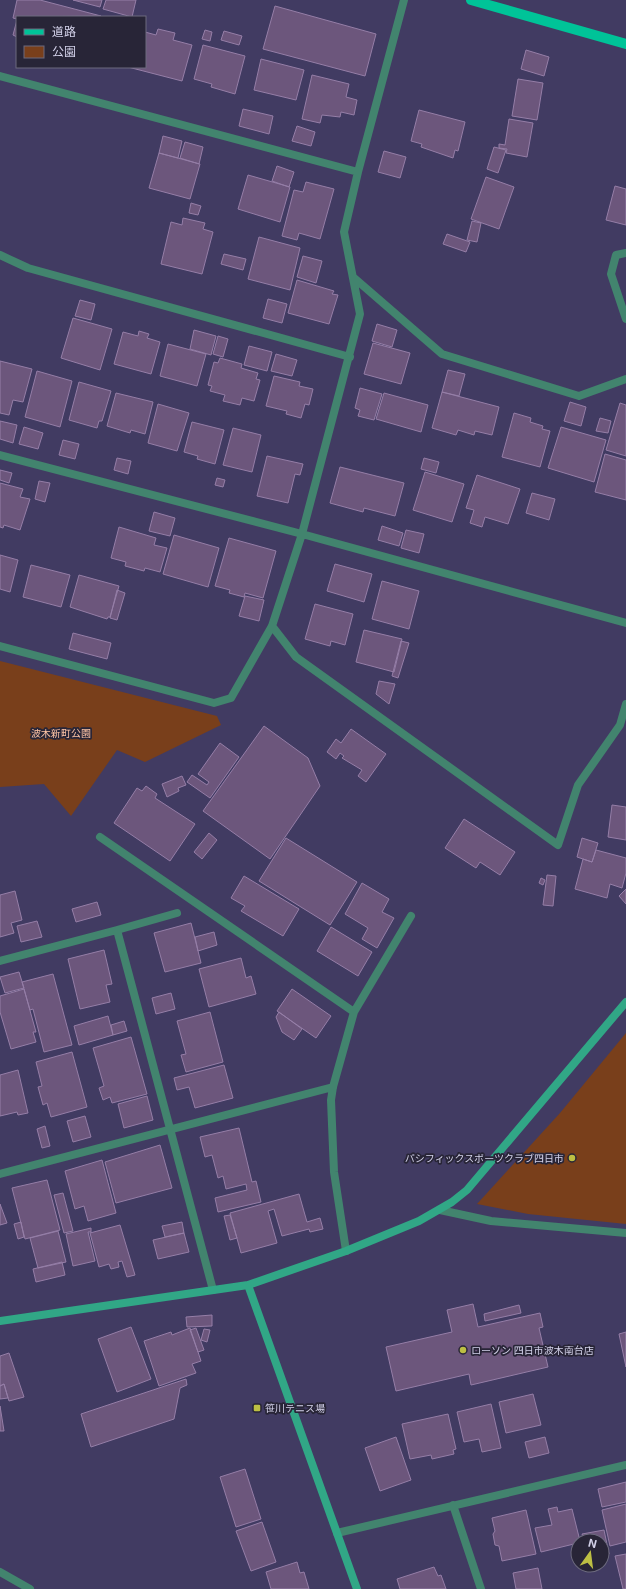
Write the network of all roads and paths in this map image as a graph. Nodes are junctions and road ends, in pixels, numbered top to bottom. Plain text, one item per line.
1 (404, 0) edge
2 (471, 0) edge
3 (626, 44) edge
4 (0, 76) edge
5 (358, 172) junction
6 (626, 253) edge
7 (0, 255) edge
8 (353, 277) junction
9 (626, 319) edge
10 (350, 357) junction
11 (626, 379) edge
12 (0, 455) edge
13 (302, 534) junction
14 (626, 623) edge
15 (272, 626) junction
16 (0, 646) edge
17 (626, 704) edge
18 (100, 837) dead end
19 (177, 913) dead end
20 (411, 916) dead end
21 (117, 930) junction
22 (0, 961) edge
23 (626, 1002) edge
24 (354, 1012) junction
25 (333, 1087) junction
26 (170, 1129) junction
27 (0, 1174) edge
28 (440, 1210) junction
29 (626, 1233) edge
30 (346, 1251) junction
31 (248, 1285) junction
32 (213, 1290) junction
33 (0, 1321) edge
34 (626, 1465) edge
35 (453, 1505) junction
36 (337, 1533) junction
37 (0, 1572) edge
38 (30, 1589) edge
39 (357, 1589) edge
40 (481, 1589) edge

1 - 5 street
2 - 3 main road
4 - 5 street
5 - 8 street
6 - 9 street
7 - 10 street
8 - 10 street
8 - 11 street
10 - 13 street
12 - 13 street
13 - 14 street
13 - 15 street
15 - 16 street
15 - 17 street
18 - 24 street
19 - 21 street
20 - 24 street
21 - 22 street
21 - 26 street
23 - 28 street
24 - 25 street
25 - 26 street
25 - 30 street
26 - 27 street
26 - 32 street
28 - 29 street
28 - 30 street
30 - 31 street
31 - 32 street
31 - 36 street
32 - 33 street
34 - 35 street
35 - 36 street
35 - 40 street
36 - 39 street
37 - 38 street

